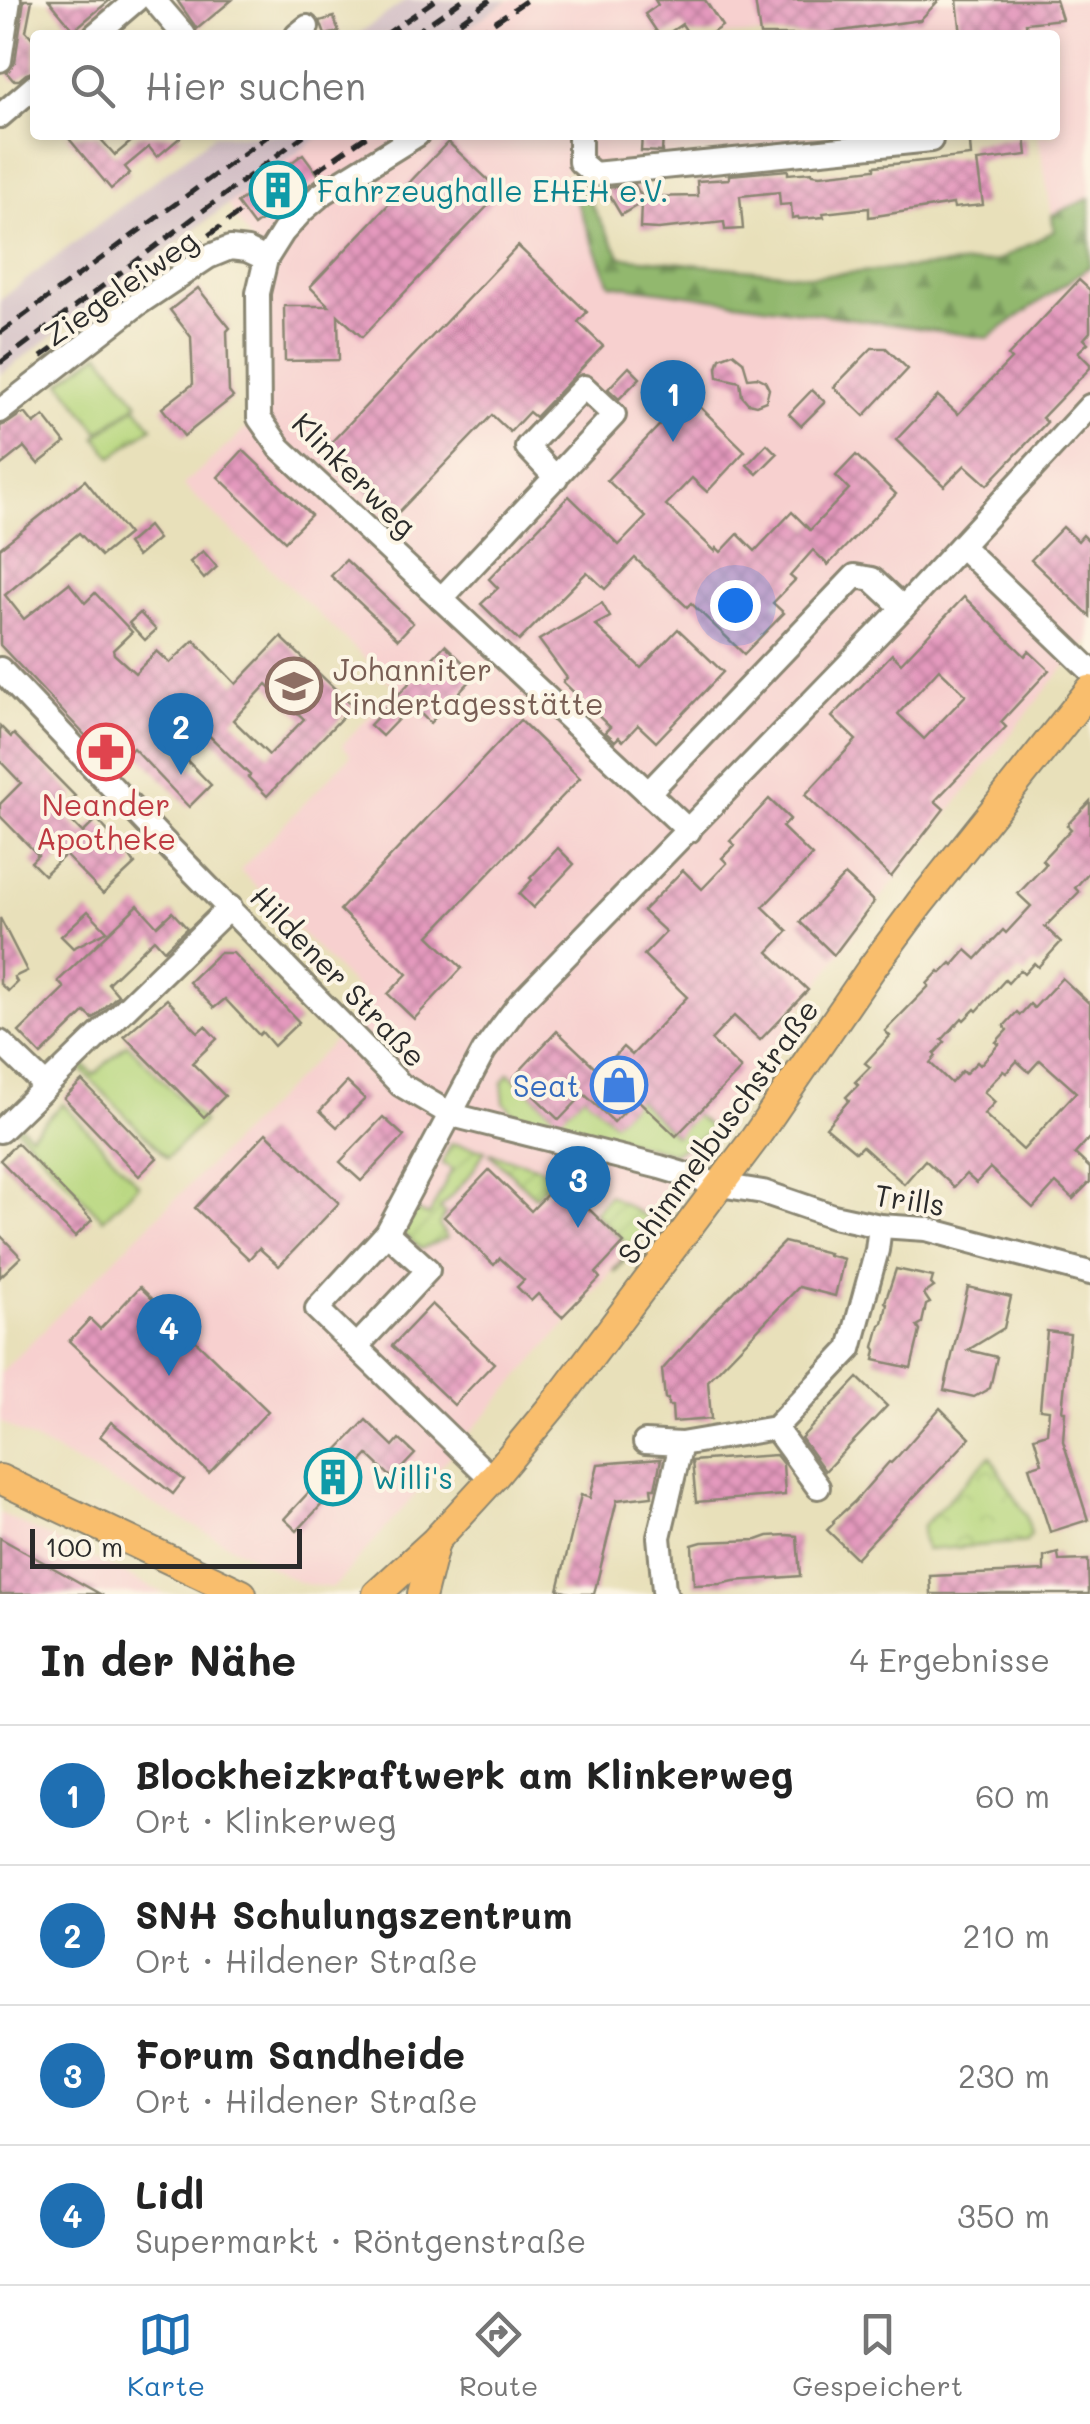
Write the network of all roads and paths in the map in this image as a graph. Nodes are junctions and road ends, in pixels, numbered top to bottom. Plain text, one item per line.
1 (9, 0) edge
2 (136, 0) edge
3 (154, 0) edge
4 (101, 30) edge
5 (180, 30) edge
6 (0, 60) edge
7 (30, 90) edge
8 (0, 116) edge
9 (409, 140) edge
10 (580, 140) edge
11 (931, 140) dead end
12 (266, 259) junction
13 (1090, 406) edge
14 (0, 412) edge
15 (556, 478) dead end
16 (961, 546) junction
17 (440, 599) junction
18 (903, 608) junction
19 (0, 669) edge
20 (1090, 670) edge
21 (1090, 690) edge
22 (648, 793) junction
23 (688, 832) junction
24 (230, 907) junction
25 (0, 1042) edge
26 (46, 1086) junction
27 (452, 1115) junction
28 (0, 1131) edge
29 (720, 1185) junction
30 (880, 1226) junction
31 (387, 1233) junction
32 (1090, 1273) edge
33 (358, 1346) junction
34 (776, 1428) junction
35 (645, 1442) dead end
36 (680, 1444) junction
37 (492, 1479) junction
38 (0, 1480) edge
39 (818, 1487) dead end
40 (435, 1541) junction
41 (242, 1594) edge
42 (377, 1594) edge
43 (422, 1594) edge
44 (666, 1594) edge

1 - 6 street
2 - 4 street
3 - 5 street
7 - 8 street
9 - 12 street
10 - 11 street
12 - 14 street, Ziegeleiweg
12 - 17 street, Klinkerweg
13 - 16 street
15 - 17 street
16 - 18 street
16 - 20 street
17 - 22 street, Klinkerweg
18 - 22 street
18 - 23 street
19 - 24 street, Hildener Straße
21 - 29 main road, Schimmelbuschstraße
22 - 23 street, Klinkerweg
23 - 27 street
24 - 26 street
24 - 27 street, Hildener Straße
25 - 26 street
26 - 28 street
27 - 29 street, Hildener Straße
27 - 31 street
29 - 30 street, Trills
29 - 37 main road, Schimmelbuschstraße
30 - 32 street, Trills
30 - 34 street
31 - 33 street
31 - 33 street
33 - 37 street
34 - 36 street
34 - 39 street
35 - 36 street
36 - 44 street
37 - 40 main road, Schimmelbuschstraße
38 - 41 main road
40 - 42 main road, Schimmelbuschstraße
40 - 43 main road

